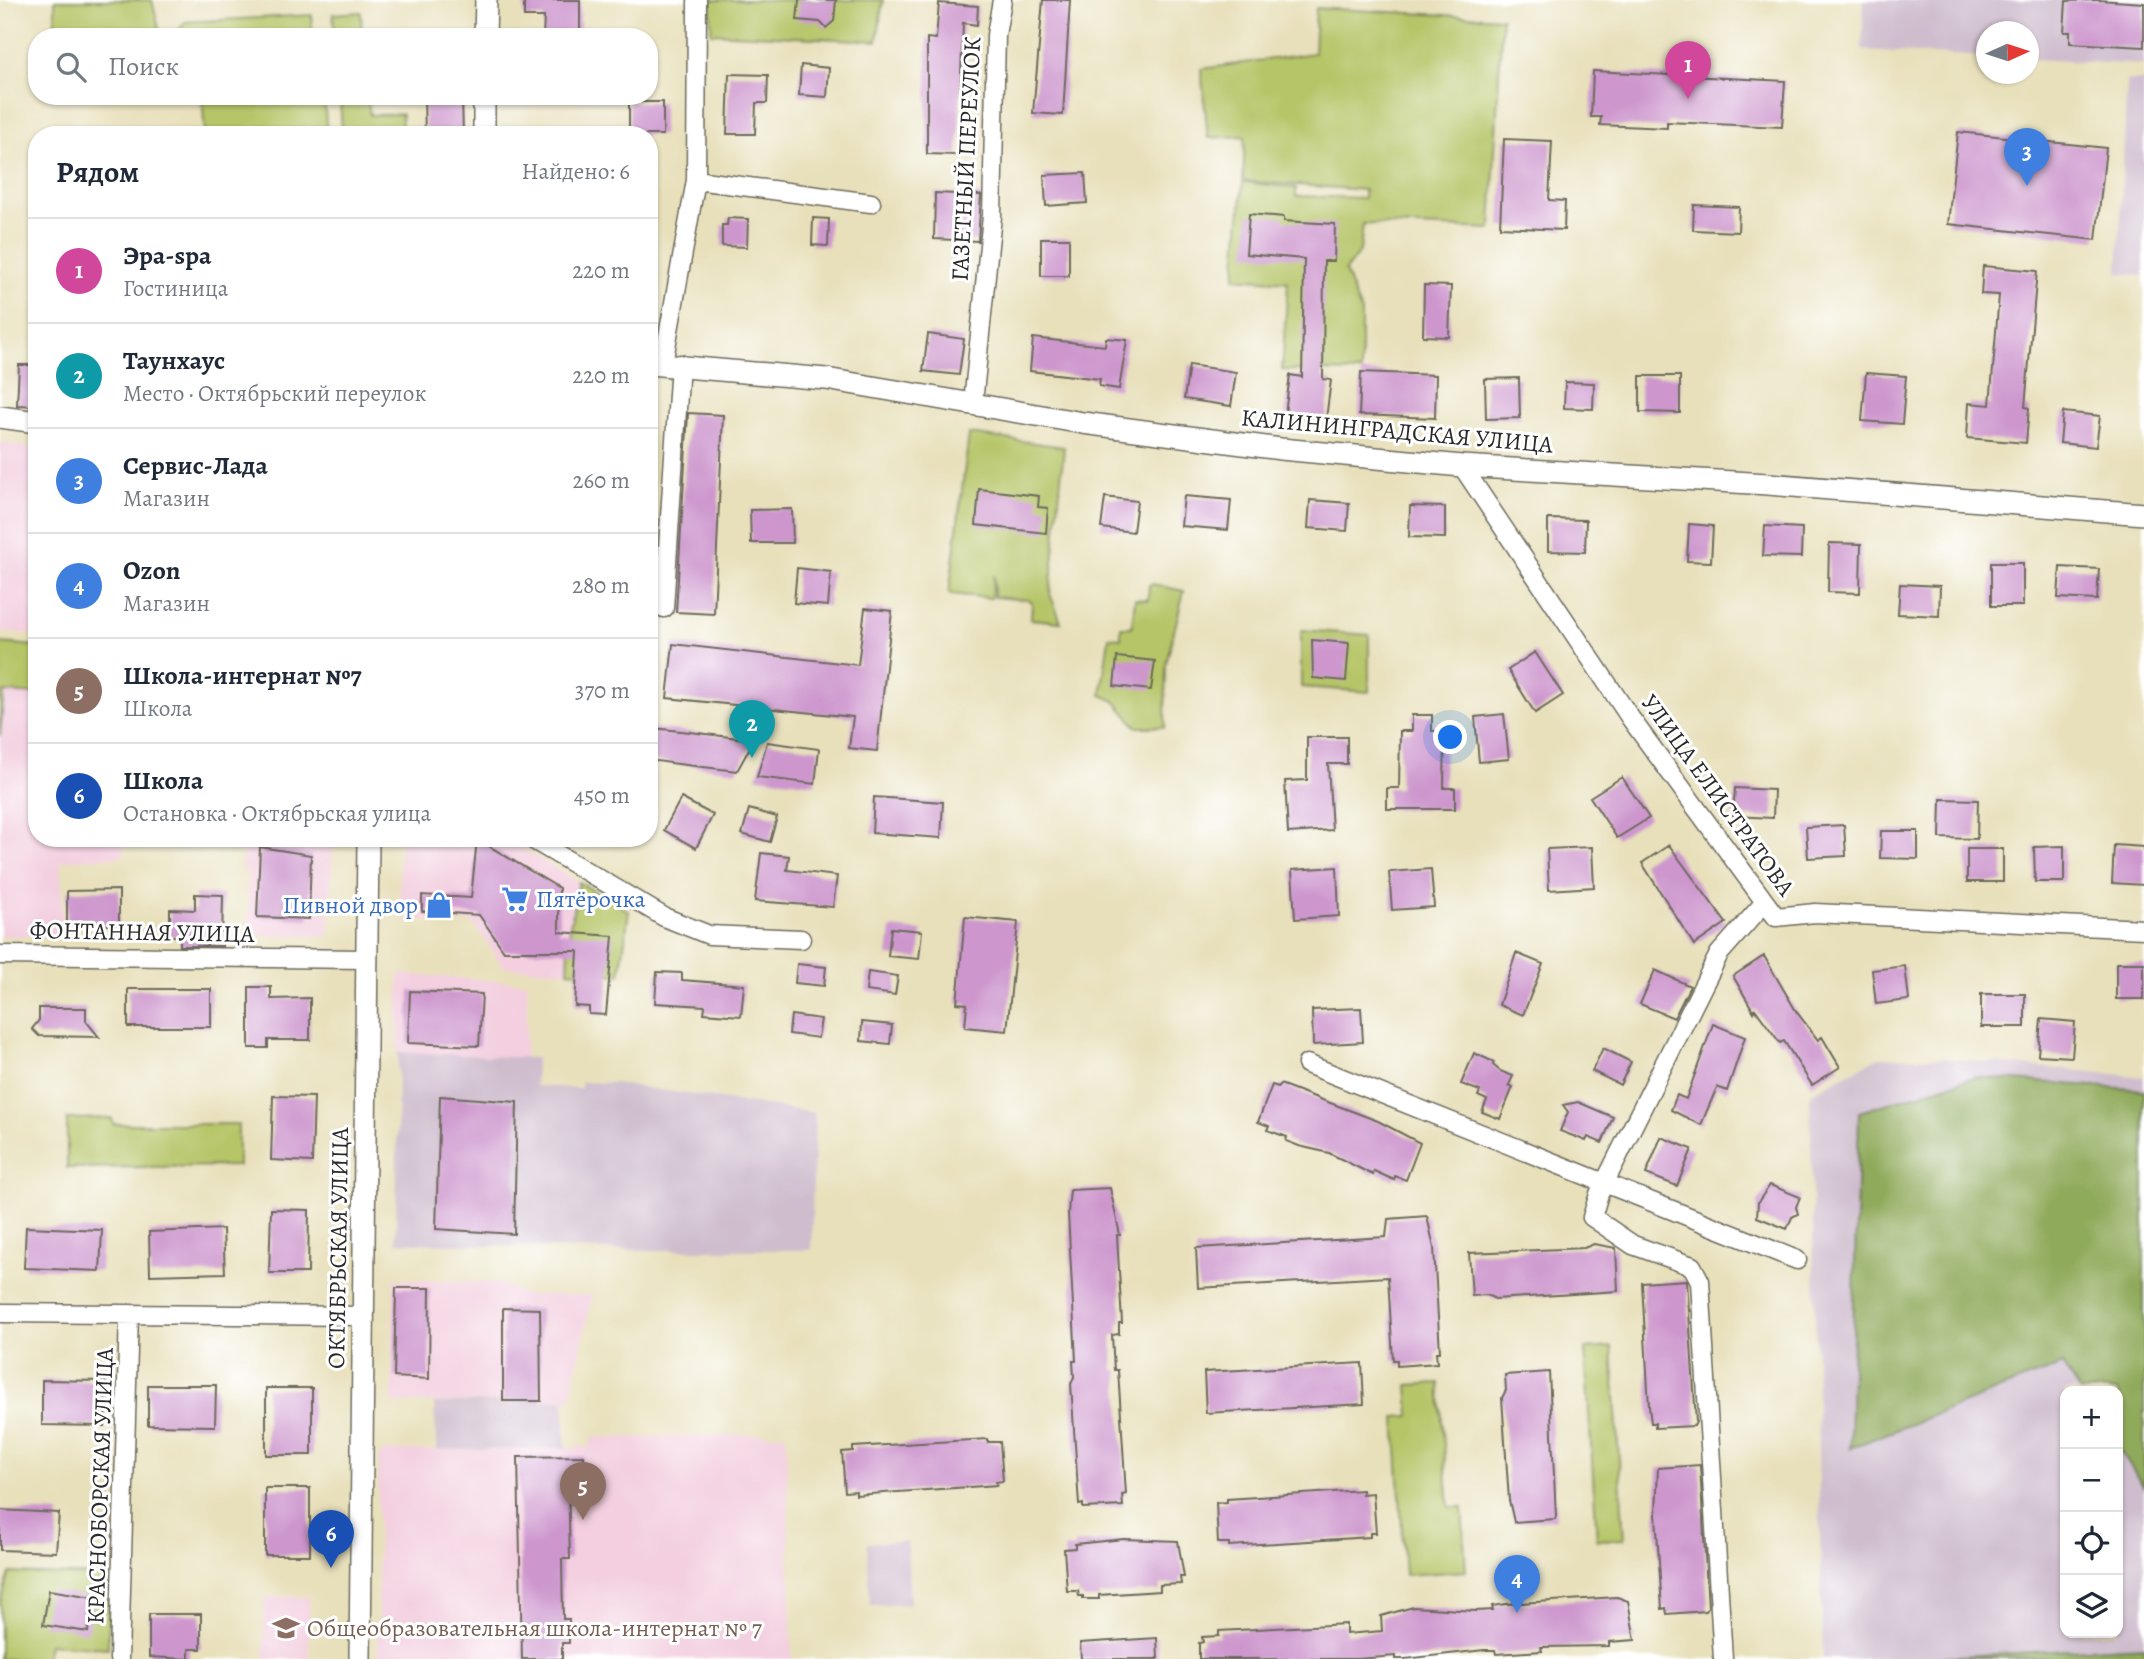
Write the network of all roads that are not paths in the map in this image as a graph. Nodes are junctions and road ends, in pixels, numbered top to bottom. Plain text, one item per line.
1 (486, 0) edge
2 (697, 0) edge
3 (1002, 0) edge
4 (485, 28) edge
5 (484, 105) edge
6 (484, 126) edge
7 (695, 180) junction
8 (871, 203) dead end
9 (664, 364) edge
10 (973, 403) junction
11 (0, 417) edge
12 (28, 421) edge
13 (1462, 466) junction
14 (2144, 514) edge
15 (664, 608) dead end
16 (368, 847) edge
17 (545, 847) edge
18 (1765, 902) junction
19 (2144, 929) edge
20 (801, 939) dead end
21 (0, 954) edge
22 (367, 959) junction
23 (1307, 1064) dead end
24 (1606, 1184) junction
25 (1797, 1261) dead end
26 (0, 1313) edge
27 (129, 1314) junction
28 (363, 1317) junction
29 (120, 1659) edge
30 (360, 1659) edge
31 (1724, 1659) edge

1 - 4 street
2 - 7 street
3 - 10 street, ГАЗЕТНЫЙ ПЕРЕУЛОК
5 - 6 street
7 - 8 street
7 - 9 street
9 - 10 street, КАЛИНИНГРАДСКАЯ УЛИЦА
9 - 15 street
10 - 13 street, КАЛИНИНГРАДСКАЯ УЛИЦА
11 - 12 street
13 - 14 street, КАЛИНИНГРАДСКАЯ УЛИЦА
13 - 18 street, УЛИЦА ЕЛИСТРАТОВА
16 - 22 street, ОКТЯБРЬСКАЯ УЛИЦА
17 - 20 street
18 - 19 street, УЛИЦА ЕЛИСТРАТОВА
18 - 24 street
21 - 22 street, ФОНТАННАЯ УЛИЦА
22 - 28 street, ОКТЯБРЬСКАЯ УЛИЦА
23 - 24 street
24 - 25 street
24 - 31 street
26 - 27 street
27 - 28 street
27 - 29 street, КРАСНОБОРСКАЯ УЛИЦА
28 - 30 street, ОКТЯБРЬСКАЯ УЛИЦА

